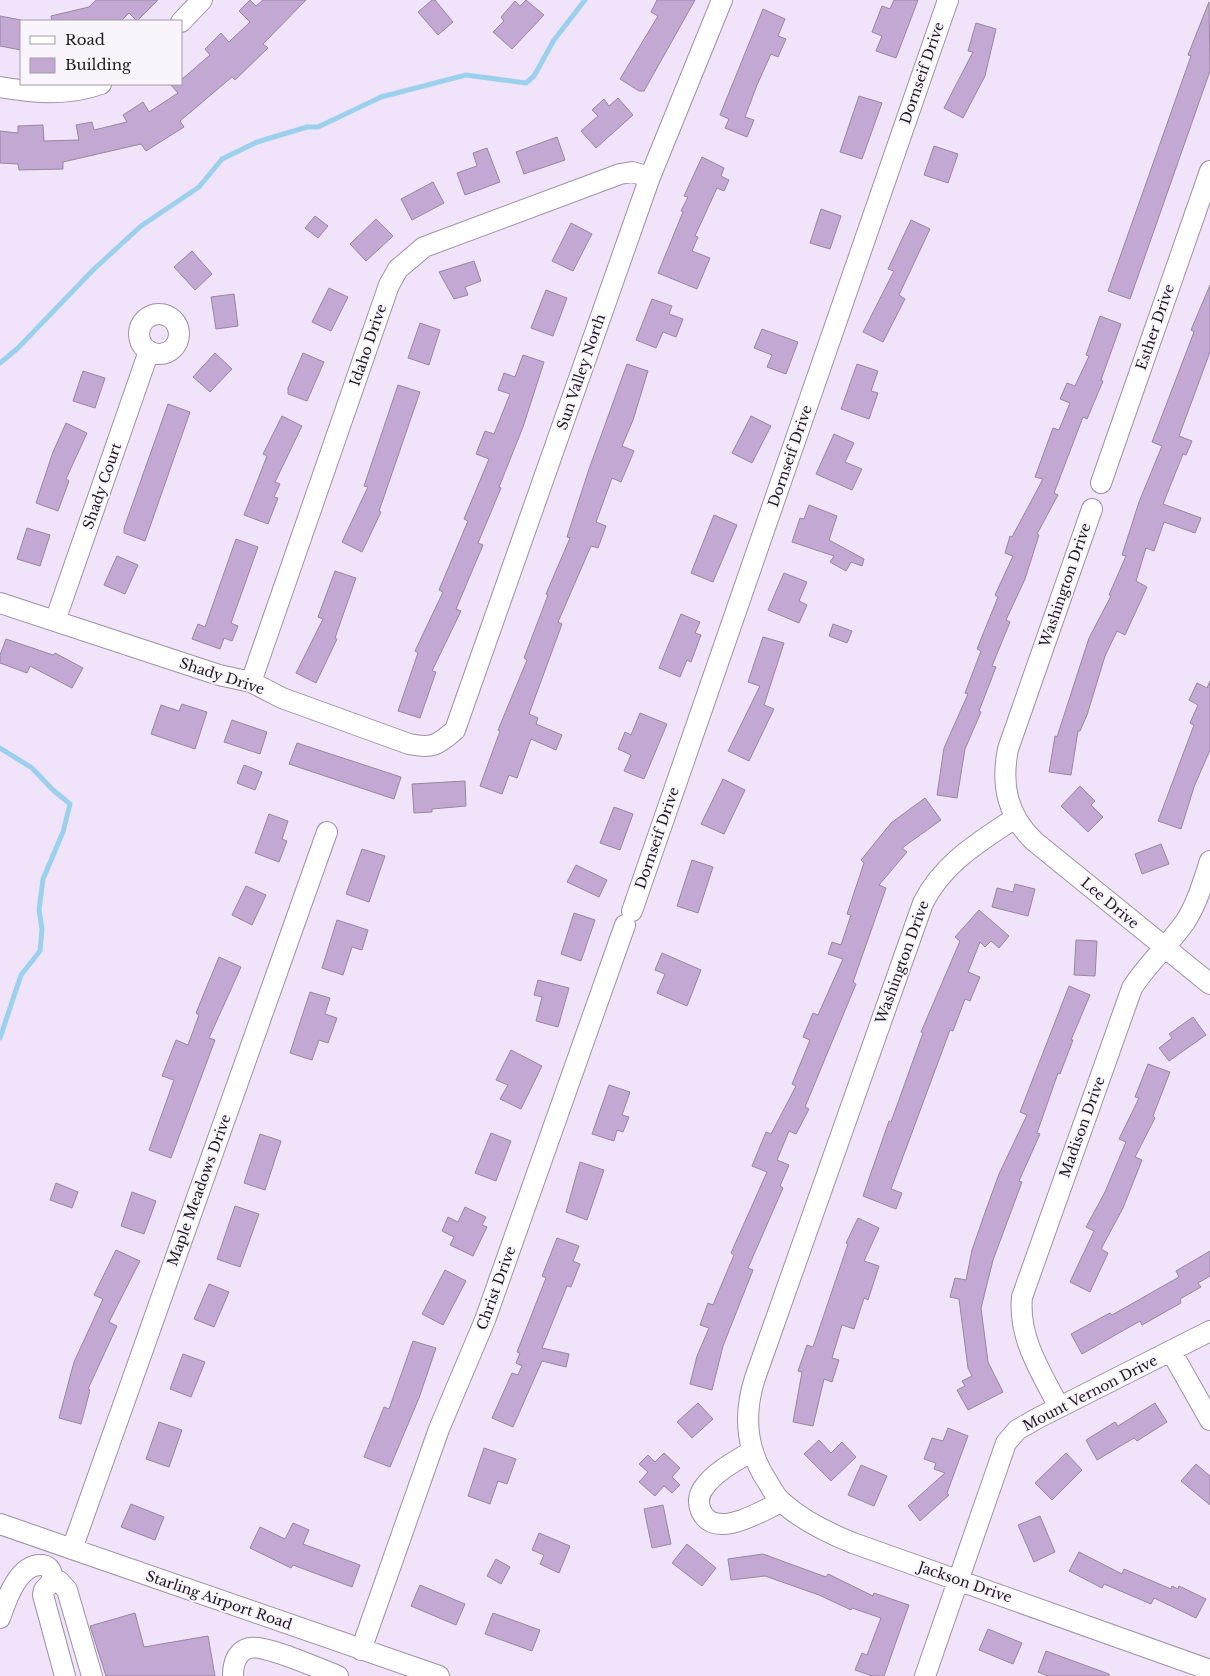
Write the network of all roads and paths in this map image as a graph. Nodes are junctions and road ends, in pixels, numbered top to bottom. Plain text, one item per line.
1 (202, 0) edge
2 (722, 0) edge
3 (948, 0) edge
4 (182, 21) edge
5 (96, 85) edge
6 (0, 87) edge
7 (1210, 171) edge
8 (650, 177) junction
9 (149, 351) dead end
10 (1100, 483) dead end
11 (1092, 509) dead end
12 (0, 603) edge
13 (55, 621) junction
14 (251, 682) junction
15 (442, 742) joint
16 (1015, 818) junction
17 (327, 832) dead end
18 (1210, 861) edge
19 (628, 918) joint
20 (1164, 948) junction
21 (1210, 984) edge
22 (1210, 1330) edge
23 (1171, 1350) junction
24 (1059, 1407) junction
25 (1210, 1420) edge
26 (752, 1451) junction
27 (781, 1502) junction
28 (0, 1524) edge
29 (53, 1542) junction
30 (72, 1549) junction
31 (49, 1573) junction
32 (959, 1579) junction
33 (0, 1618) edge
34 (361, 1650) junction
35 (1210, 1670) edge
36 (65, 1676) edge
37 (92, 1676) edge
38 (232, 1676) edge
39 (338, 1676) edge
40 (439, 1676) edge
41 (925, 1676) edge

1 - 4 street
2 - 8 street, Sun Valley North
3 - 19 street, Dornseif Drive
5 - 6 street
7 - 10 street, Esther Drive
8 - 14 street, Idaho Drive
8 - 15 street, Sun Valley North
9 - 13 street, Shady Court
11 - 16 street, Washington Drive
12 - 13 street, Shady Drive
13 - 14 street, Shady Drive
14 - 15 street, Shady Drive
16 - 20 street, Lee Drive
16 - 26 street, Washington Drive
17 - 30 street, Maple Meadows Drive
18 - 20 street, Madison Drive
19 - 34 street, Christ Drive
20 - 21 street, Lee Drive
20 - 24 street, Madison Drive
22 - 23 street, Mount Vernon Drive
23 - 24 street, Mount Vernon Drive
23 - 25 street
24 - 32 street, Mount Vernon Drive
26 - 27 street, Jackson Drive
26 - 27 street
27 - 32 street, Jackson Drive
28 - 29 street, Starling Airport Road
29 - 30 street, Starling Airport Road
29 - 31 street
30 - 34 street, Starling Airport Road
31 - 33 street
31 - 36 street
31 - 37 street
32 - 35 street, Jackson Drive
32 - 41 street, Mount Vernon Drive
34 - 40 street, Starling Airport Road
38 - 39 street

